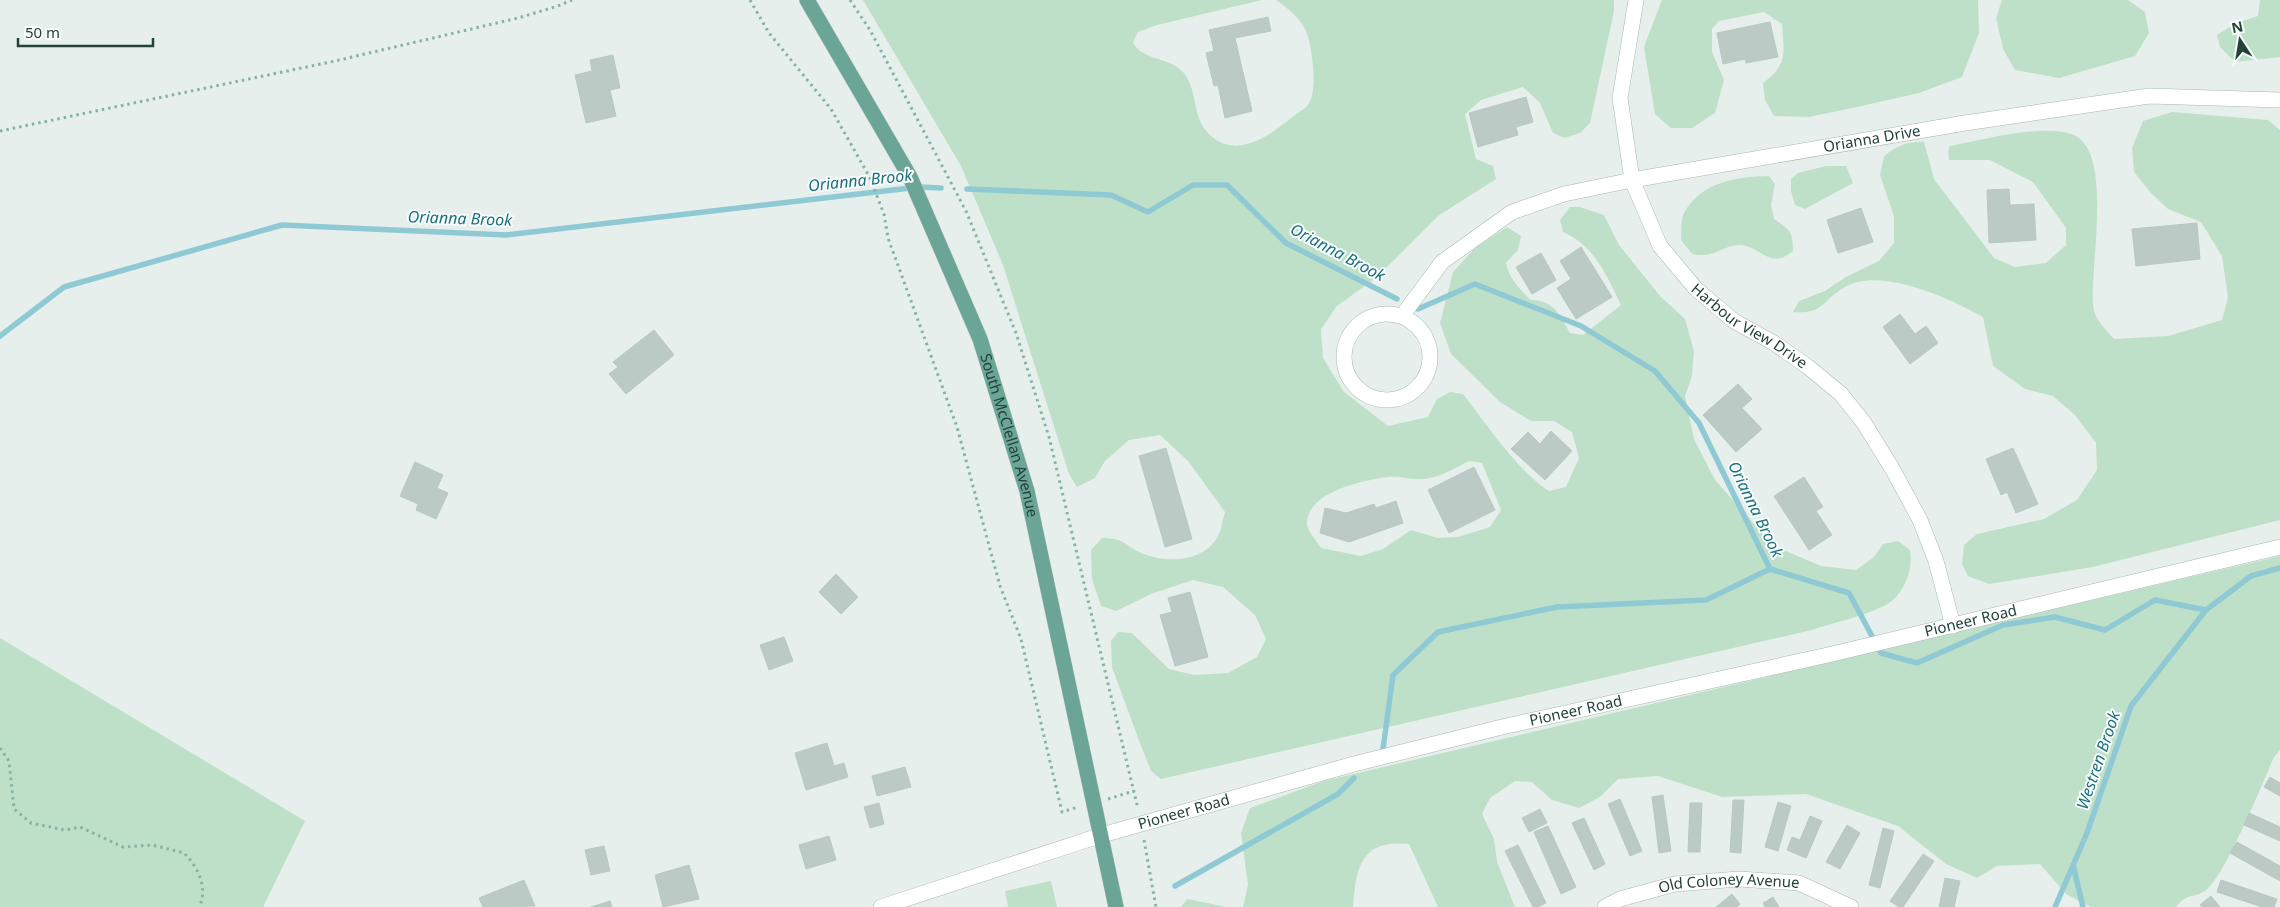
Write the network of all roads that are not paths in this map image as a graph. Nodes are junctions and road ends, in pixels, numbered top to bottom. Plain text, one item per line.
1 (807, 0) edge
2 (1636, 0) edge
3 (2280, 100) edge
4 (1632, 180) junction
5 (1402, 316) junction
6 (2280, 547) edge
7 (1953, 626) junction
8 (1102, 835) junction
9 (881, 907) edge
10 (1116, 907) edge
11 (1605, 907) edge
12 (1851, 907) edge

1 - 8 main road, South McClellan Avenue
2 - 4 street, Harbour View Drive
3 - 4 street, Orianna Drive
4 - 5 street, Orianna Drive
4 - 7 street, Harbour View Drive
5 - 5 street
6 - 7 street, Pioneer Road
7 - 8 street, Pioneer Road
8 - 9 street, Pioneer Road
8 - 10 main road, South McClellan Avenue
11 - 12 street, Old Coloney Avenue

